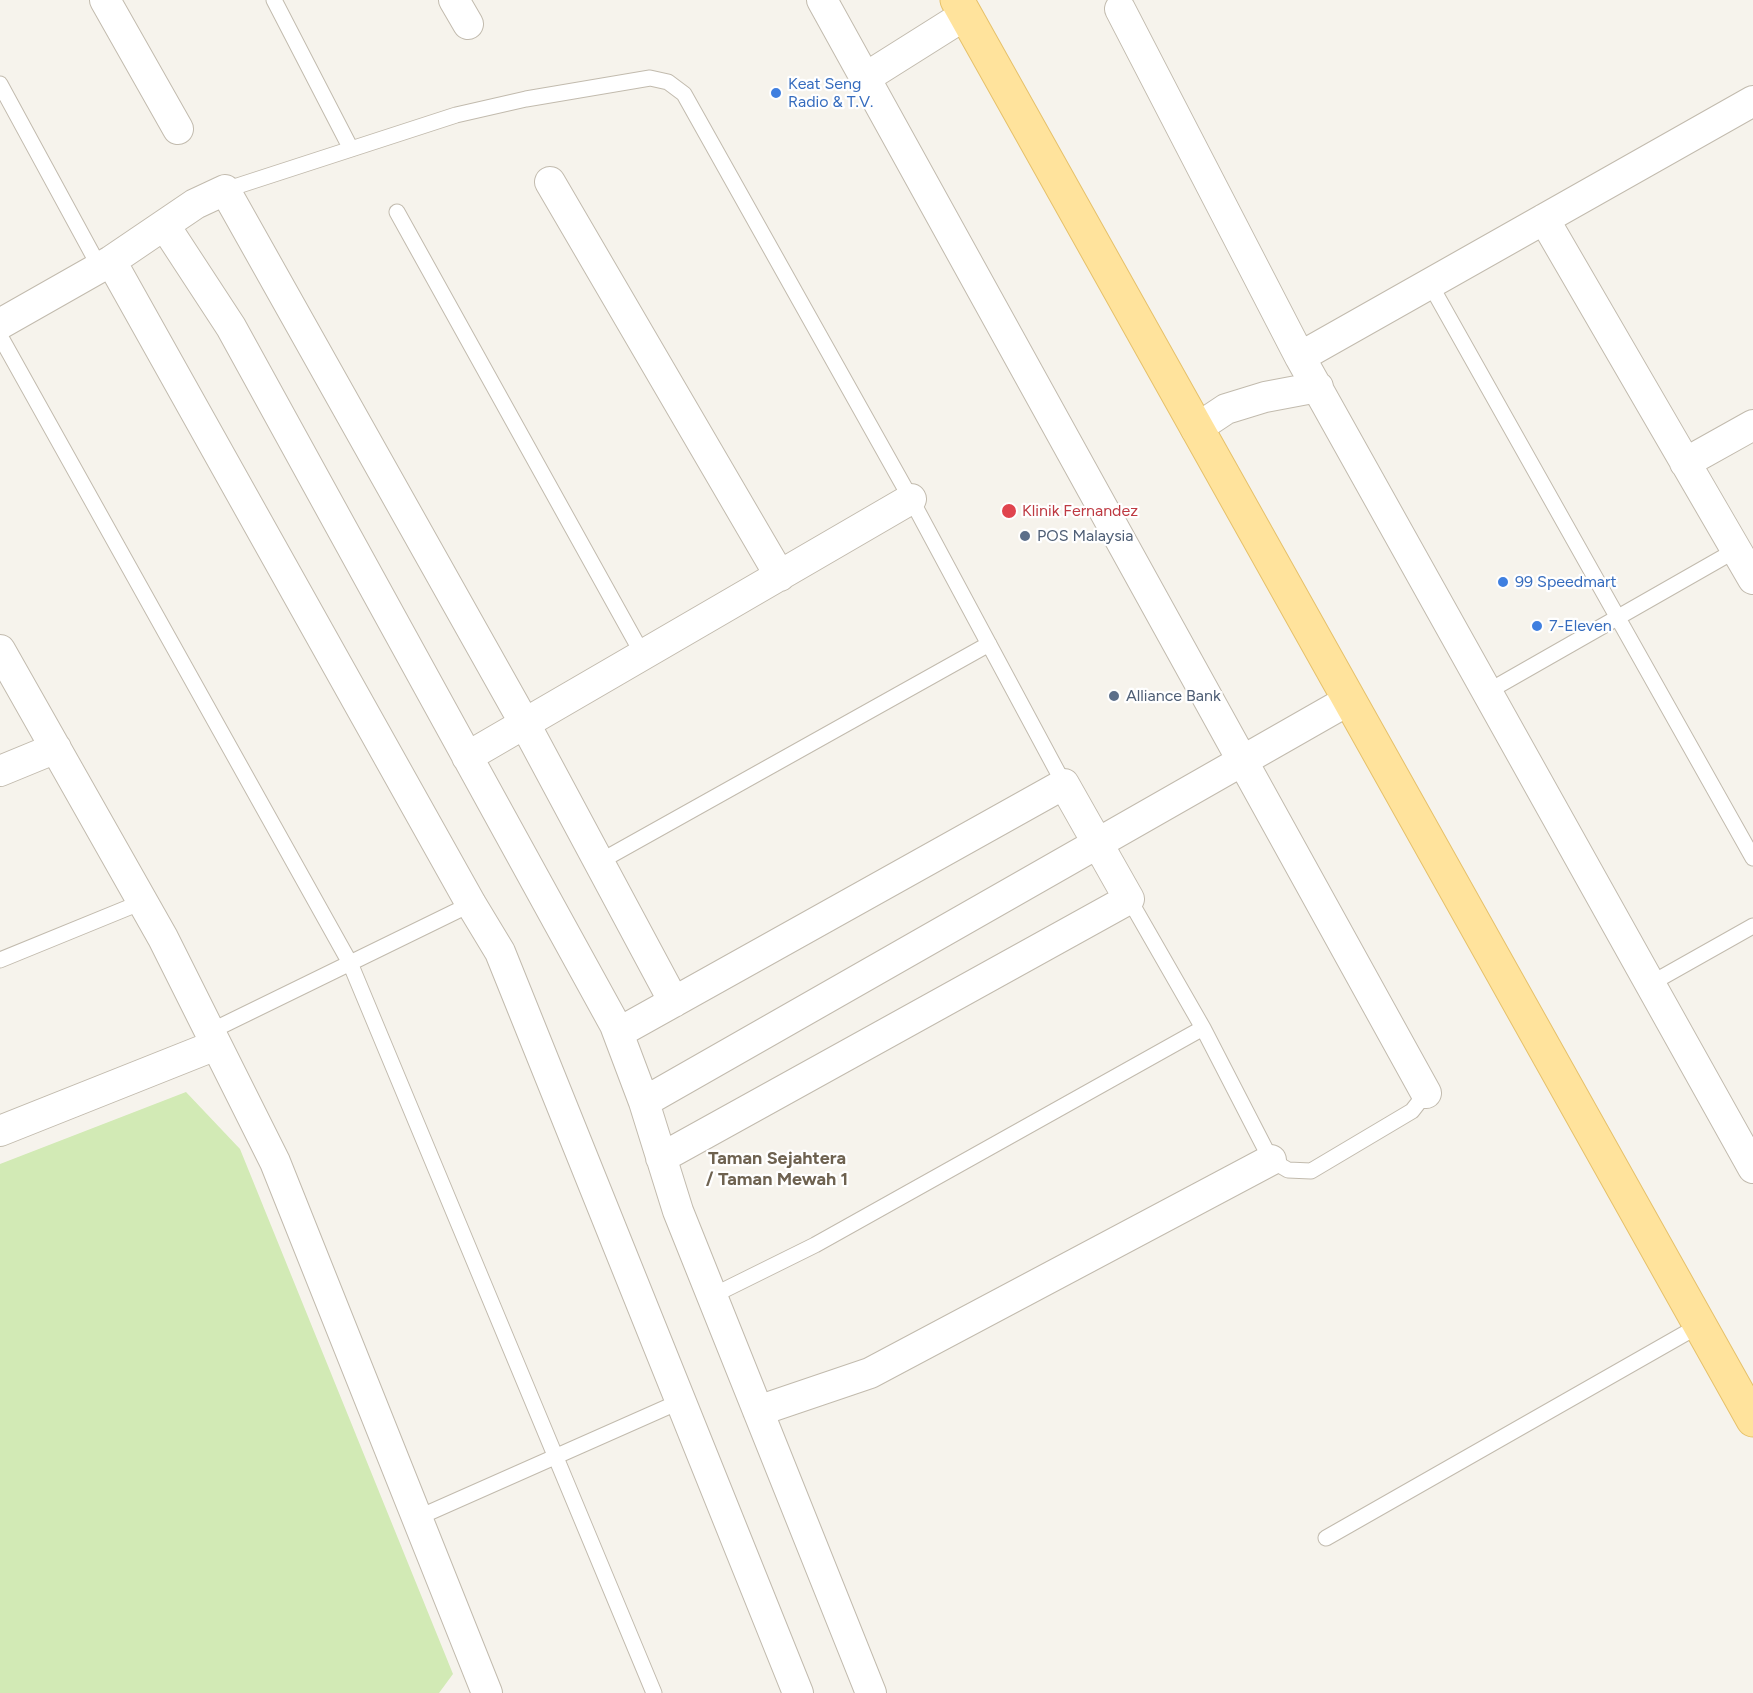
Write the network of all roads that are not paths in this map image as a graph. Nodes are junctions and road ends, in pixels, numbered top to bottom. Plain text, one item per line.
1 (105, 0) edge
2 (274, 0) edge
3 (822, 0) edge
4 (961, 8) edge
5 (1120, 9) dead end
6 (865, 78) junction
7 (0, 84) edge
8 (1753, 101) edge
9 (178, 129) dead end
10 (351, 149) junction
11 (550, 182) dead end
12 (225, 190) junction
13 (397, 212) dead end
14 (1545, 219) junction
15 (165, 226) junction
16 (106, 264) junction
17 (1430, 284) junction
18 (0, 324) edge
19 (0, 336) edge
20 (1300, 357) junction
21 (1318, 387) junction
22 (1753, 425) edge
23 (1196, 429) junction
24 (1685, 463) junction
25 (911, 499) junction
26 (1736, 550) junction
27 (780, 576) junction
28 (1753, 579) edge
29 (1617, 617) junction
30 (989, 644) junction
31 (0, 650) edge
32 (643, 655) junction
33 (1487, 692) junction
34 (1349, 700) junction
35 (525, 724) junction
36 (56, 748) junction
37 (467, 757) junction
38 (1243, 761) junction
39 (0, 771) edge
40 (1064, 784) junction
41 (1097, 844) junction
42 (1753, 858) edge
43 (599, 862) junction
44 (1129, 899) junction
45 (142, 902) junction
46 (471, 904) junction
47 (1753, 926) edge
48 (0, 960) edge
49 (350, 963) junction
50 (1650, 984) junction
51 (674, 1002) junction
52 (1203, 1028) junction
53 (618, 1033) junction
54 (213, 1039) junction
55 (1426, 1093) joint
56 (644, 1102) junction
57 (0, 1131) edge
58 (661, 1158) junction
59 (1271, 1160) junction
60 (1753, 1168) edge
61 (712, 1296) junction
62 (1700, 1325) junction
63 (681, 1401) junction
64 (758, 1411) junction
65 (1753, 1420) edge
66 (557, 1456) junction
67 (417, 1518) junction
68 (1326, 1538) dead end
69 (487, 1693) edge
70 (654, 1693) edge
71 (798, 1693) edge
72 (870, 1693) edge

1 - 9 street
2 - 10 lane
3 - 6 street
4 - 6 street
4 - 23 main road
5 - 20 street
6 - 38 street
7 - 16 lane
8 - 14 street
10 - 12 lane
10 - 25 lane
11 - 27 street
12 - 15 street
12 - 35 street
13 - 32 lane
14 - 17 street
14 - 24 street
15 - 16 street
15 - 37 street
16 - 18 street
16 - 46 street
17 - 20 street
17 - 29 lane
19 - 49 lane
20 - 21 street
21 - 23 street
21 - 33 street
22 - 24 street
23 - 34 main road
24 - 26 street
25 - 27 street
25 - 30 lane
26 - 28 street
26 - 29 lane
27 - 32 street
29 - 33 lane
29 - 42 lane
30 - 40 lane
30 - 43 lane
31 - 36 street
32 - 35 street
33 - 50 street
34 - 38 street
34 - 62 main road
35 - 37 street
35 - 43 street
36 - 39 street
36 - 45 street
37 - 53 street
38 - 41 street
38 - 55 street
40 - 41 street
40 - 51 street
41 - 44 street
41 - 56 street
43 - 51 street
44 - 52 lane
44 - 58 street
45 - 48 lane
45 - 54 street
46 - 49 lane
46 - 63 street
47 - 50 lane
49 - 54 lane
49 - 66 lane
50 - 60 street
51 - 53 street
52 - 59 lane
52 - 61 lane
53 - 56 street
54 - 57 street
54 - 67 street
55 - 59 lane
56 - 58 street
58 - 61 street
59 - 64 street
61 - 64 street
62 - 65 main road
62 - 68 lane
63 - 66 lane
63 - 71 street
64 - 72 street
66 - 67 lane
66 - 70 lane
67 - 69 street

